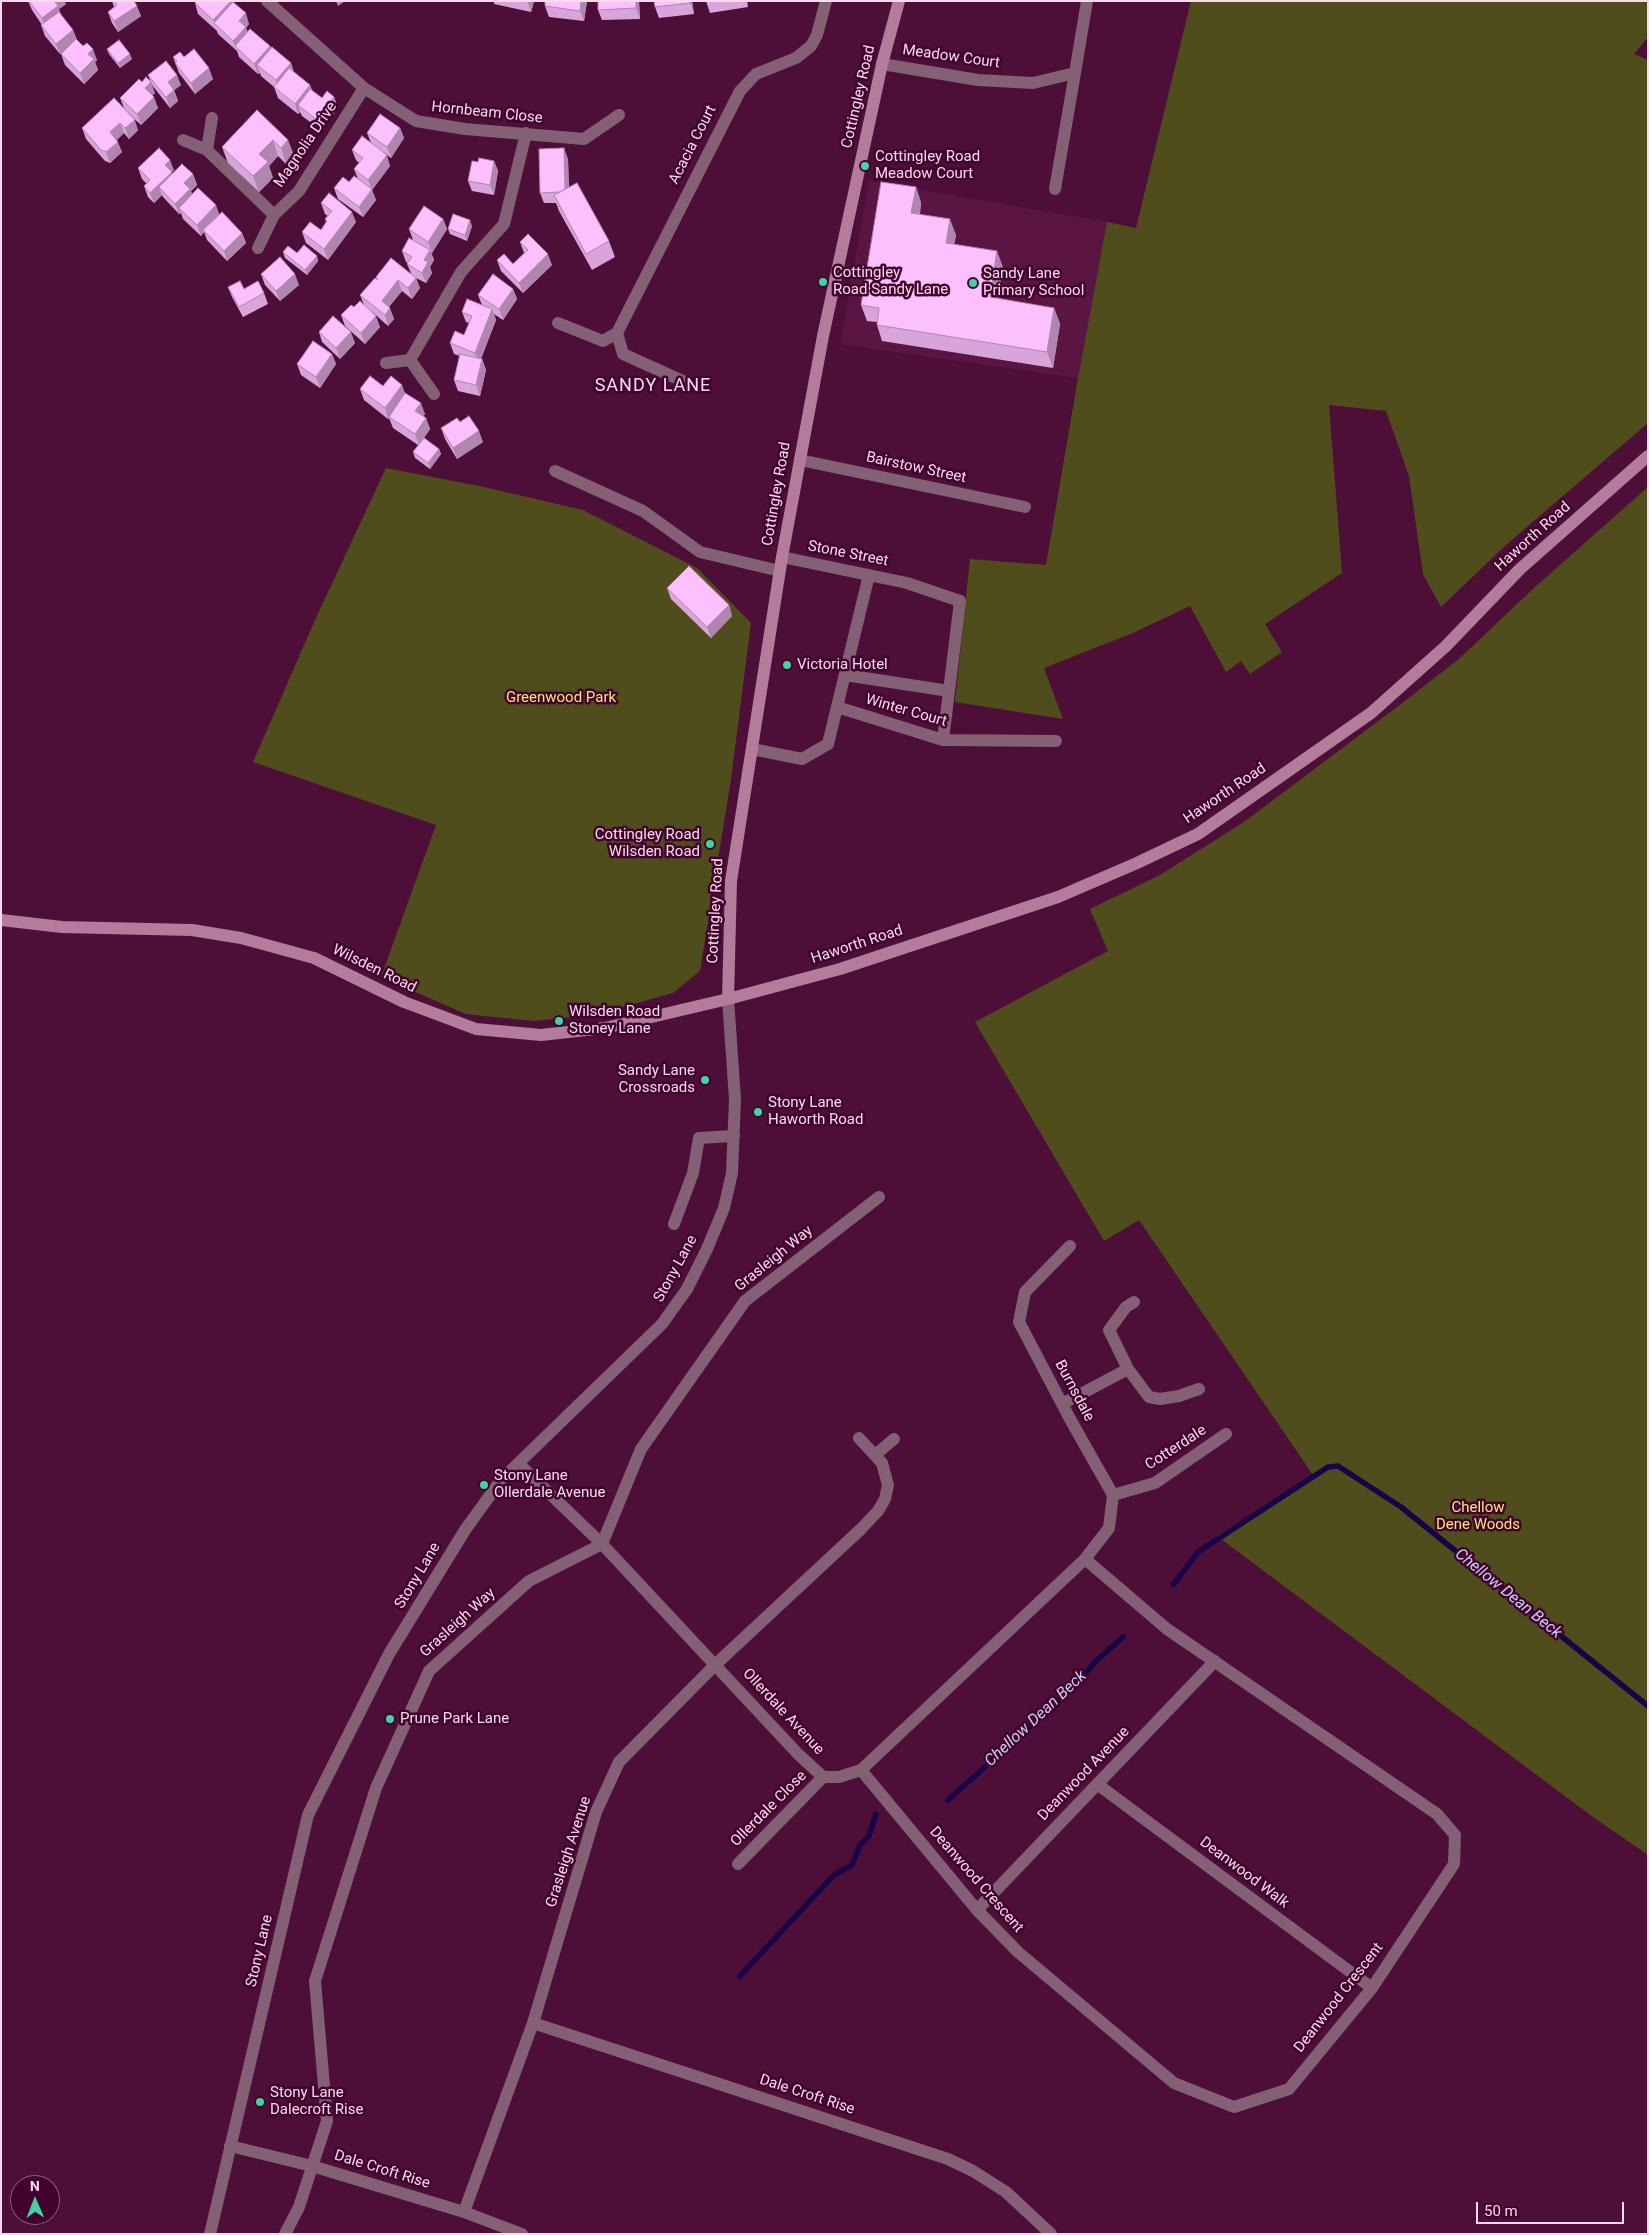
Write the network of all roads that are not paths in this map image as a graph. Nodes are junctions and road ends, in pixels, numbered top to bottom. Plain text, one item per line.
1 (266, 1) edge
2 (826, 1) edge
3 (899, 1) edge
4 (1087, 1) edge
5 (882, 64) junction
6 (1075, 73) junction
7 (364, 88) junction
8 (619, 115) dead end
9 (212, 118) dead end
10 (526, 133) junction
11 (183, 140) dead end
12 (207, 150) junction
13 (1055, 189) dead end
14 (274, 215) junction
15 (258, 248) dead end
16 (558, 323) dead end
17 (617, 333) junction
18 (410, 360) junction
19 (386, 363) dead end
20 (685, 382) dead end
21 (434, 394) dead end
22 (1648, 456) edge
23 (800, 460) junction
24 (555, 471) dead end
25 (1025, 507) dead end
26 (782, 557) junction
27 (780, 571) junction
28 (869, 575) junction
29 (845, 675) junction
30 (949, 691) junction
31 (837, 707) junction
32 (944, 740) junction
33 (1056, 741) dead end
34 (752, 749) junction
35 (1, 920) edge
36 (728, 999) junction
37 (734, 1136) junction
38 (879, 1197) dead end
39 (674, 1224) dead end
40 (1070, 1246) dead end
41 (1134, 1302) dead end
42 (1128, 1369) junction
43 (1199, 1389) dead end
44 (1062, 1404) junction
45 (1226, 1434) dead end
46 (860, 1438) dead end
47 (894, 1439) dead end
48 (874, 1455) junction
49 (519, 1464) junction
50 (1113, 1495) junction
51 (602, 1544) junction
52 (1085, 1559) junction
53 (1215, 1661) junction
54 (716, 1664) junction
55 (861, 1770) junction
56 (823, 1777) junction
57 (1098, 1784) junction
58 (738, 1864) dead end
59 (977, 1910) junction
60 (1372, 1988) junction
61 (533, 2023) junction
62 (230, 2146) junction
63 (312, 2166) junction
64 (464, 2212) junction
65 (518, 2233) edge
66 (210, 2234) edge
67 (285, 2234) edge
68 (1051, 2234) edge

1 - 7 street, Hornbeam Close
2 - 17 street, Acacia Court
3 - 5 main road, Cottingley Road
4 - 6 street
5 - 6 street, Meadow Court
5 - 23 main road, Cottingley Road
6 - 13 street
7 - 10 street, Hornbeam Close
7 - 14 street, Magnolia Drive
8 - 10 street, Hornbeam Close
9 - 12 street
10 - 18 street
11 - 12 street, Magnolia Drive
12 - 14 street, Magnolia Drive
14 - 15 street
16 - 17 street
17 - 20 street
18 - 19 street
18 - 21 street
22 - 36 main road, Haworth Road
23 - 25 street, Bairstow Street
23 - 26 main road, Cottingley Road
24 - 27 street
26 - 27 main road, Cottingley Road
26 - 28 street, Stone Street
27 - 34 main road, Cottingley Road
28 - 29 street
28 - 30 street, Stone Street
29 - 30 street
29 - 31 street
30 - 32 street
31 - 32 street, Winter Court
31 - 34 street
32 - 33 street, Winter Court
34 - 36 main road, Cottingley Road
35 - 36 main road, Wilsden Road
36 - 37 street, Stony Lane
37 - 39 street
37 - 49 street, Stony Lane
38 - 51 street, Grasleigh Way
40 - 44 street, Burnsdale
41 - 42 street
42 - 43 street
42 - 44 street
44 - 50 street, Burnsdale
45 - 50 street, Cotterdale
46 - 48 street, Grasleigh Avenue
47 - 48 street
48 - 54 street, Grasleigh Avenue
49 - 51 street, Ollerdale Avenue
49 - 62 street, Stony Lane
50 - 52 street
51 - 54 street, Ollerdale Avenue
51 - 63 street, Grasleigh Way
52 - 53 street, Deanwood Crescent
52 - 55 street, Ollerdale Avenue
53 - 57 street, Deanwood Avenue
53 - 60 street, Deanwood Crescent
54 - 56 street, Ollerdale Avenue
54 - 61 street, Grasleigh Avenue
55 - 56 street, Ollerdale Avenue
55 - 59 street, Deanwood Crescent
56 - 58 street, Ollerdale Close
57 - 59 street, Deanwood Avenue
57 - 60 street, Deanwood Walk
59 - 60 street, Deanwood Crescent
61 - 64 street, Grasleigh Avenue
61 - 68 street, Dale Croft Rise
62 - 63 street, Dale Croft Rise
62 - 66 street, Stony Lane
63 - 64 street, Dale Croft Rise
63 - 67 street, Grasleigh Way
64 - 65 street, Dale Croft Rise

